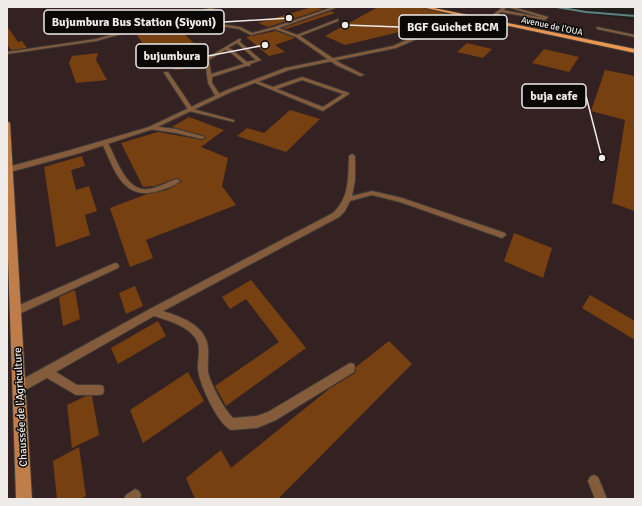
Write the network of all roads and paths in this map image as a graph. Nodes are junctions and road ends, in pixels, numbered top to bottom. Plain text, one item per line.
1 (217, 7) edge
2 (336, 7) edge
3 (423, 7) edge
4 (505, 7) edge
5 (509, 7) edge
6 (500, 11) junction
7 (496, 14) junction
8 (178, 18) junction
9 (475, 18) junction
10 (544, 19) junction
11 (337, 20) dead end
12 (487, 21) junction
13 (275, 28) junction
14 (598, 28) dead end
15 (297, 36) junction
16 (635, 36) edge
17 (224, 49) junction
18 (635, 52) edge
19 (7, 53) edge
20 (330, 58) junction
21 (248, 65) junction
22 (166, 74) dead end
23 (362, 75) dead end
24 (209, 76) junction
25 (255, 82) junction
26 (273, 89) junction
27 (218, 96) junction
28 (191, 110) junction
29 (232, 121) dead end
30 (7, 123) edge
31 (151, 128) junction
32 (202, 137) dead end
33 (104, 143) junction
34 (352, 156) dead end
35 (9, 170) edge
36 (177, 181) dead end
37 (349, 199) junction
38 (502, 235) dead end
39 (115, 266) dead end
40 (16, 311) junction
41 (153, 312) junction
42 (350, 368) dead end
43 (47, 372) junction
44 (18, 388) junction
45 (99, 390) dead end
46 (594, 481) dead end
47 (24, 499) edge
48 (601, 499) edge

1 - 8 lane
2 - 13 lane
3 - 9 main road, Avenue de l'OUA
4 - 6 lane
5 - 10 lane
6 - 7 lane
6 - 10 lane
7 - 10 lane
7 - 12 lane
8 - 13 lane
8 - 19 lane
9 - 12 main road, Avenue de l'OUA
9 - 20 street
11 - 15 lane
12 - 18 main road, Avenue de l'OUA
13 - 15 lane
14 - 16 lane
15 - 20 lane
17 - 21 lane
17 - 21 lane
17 - 24 lane
20 - 23 lane
20 - 25 street
21 - 24 lane
22 - 28 lane
24 - 27 lane
25 - 26 lane
25 - 27 street
26 - 26 lane
27 - 28 street
28 - 29 lane
28 - 31 street
30 - 35 street, Chaussée de l'Agriculture
31 - 32 lane
31 - 33 street
33 - 35 street
33 - 36 lane
34 - 37 lane
35 - 40 street, Chaussée de l'Agriculture
37 - 38 lane
37 - 41 lane
39 - 40 lane
40 - 44 street, Chaussée de l'Agriculture
41 - 42 lane
41 - 43 lane
43 - 44 lane
43 - 45 lane
44 - 47 street, Chaussée de l'Agriculture
46 - 48 lane

